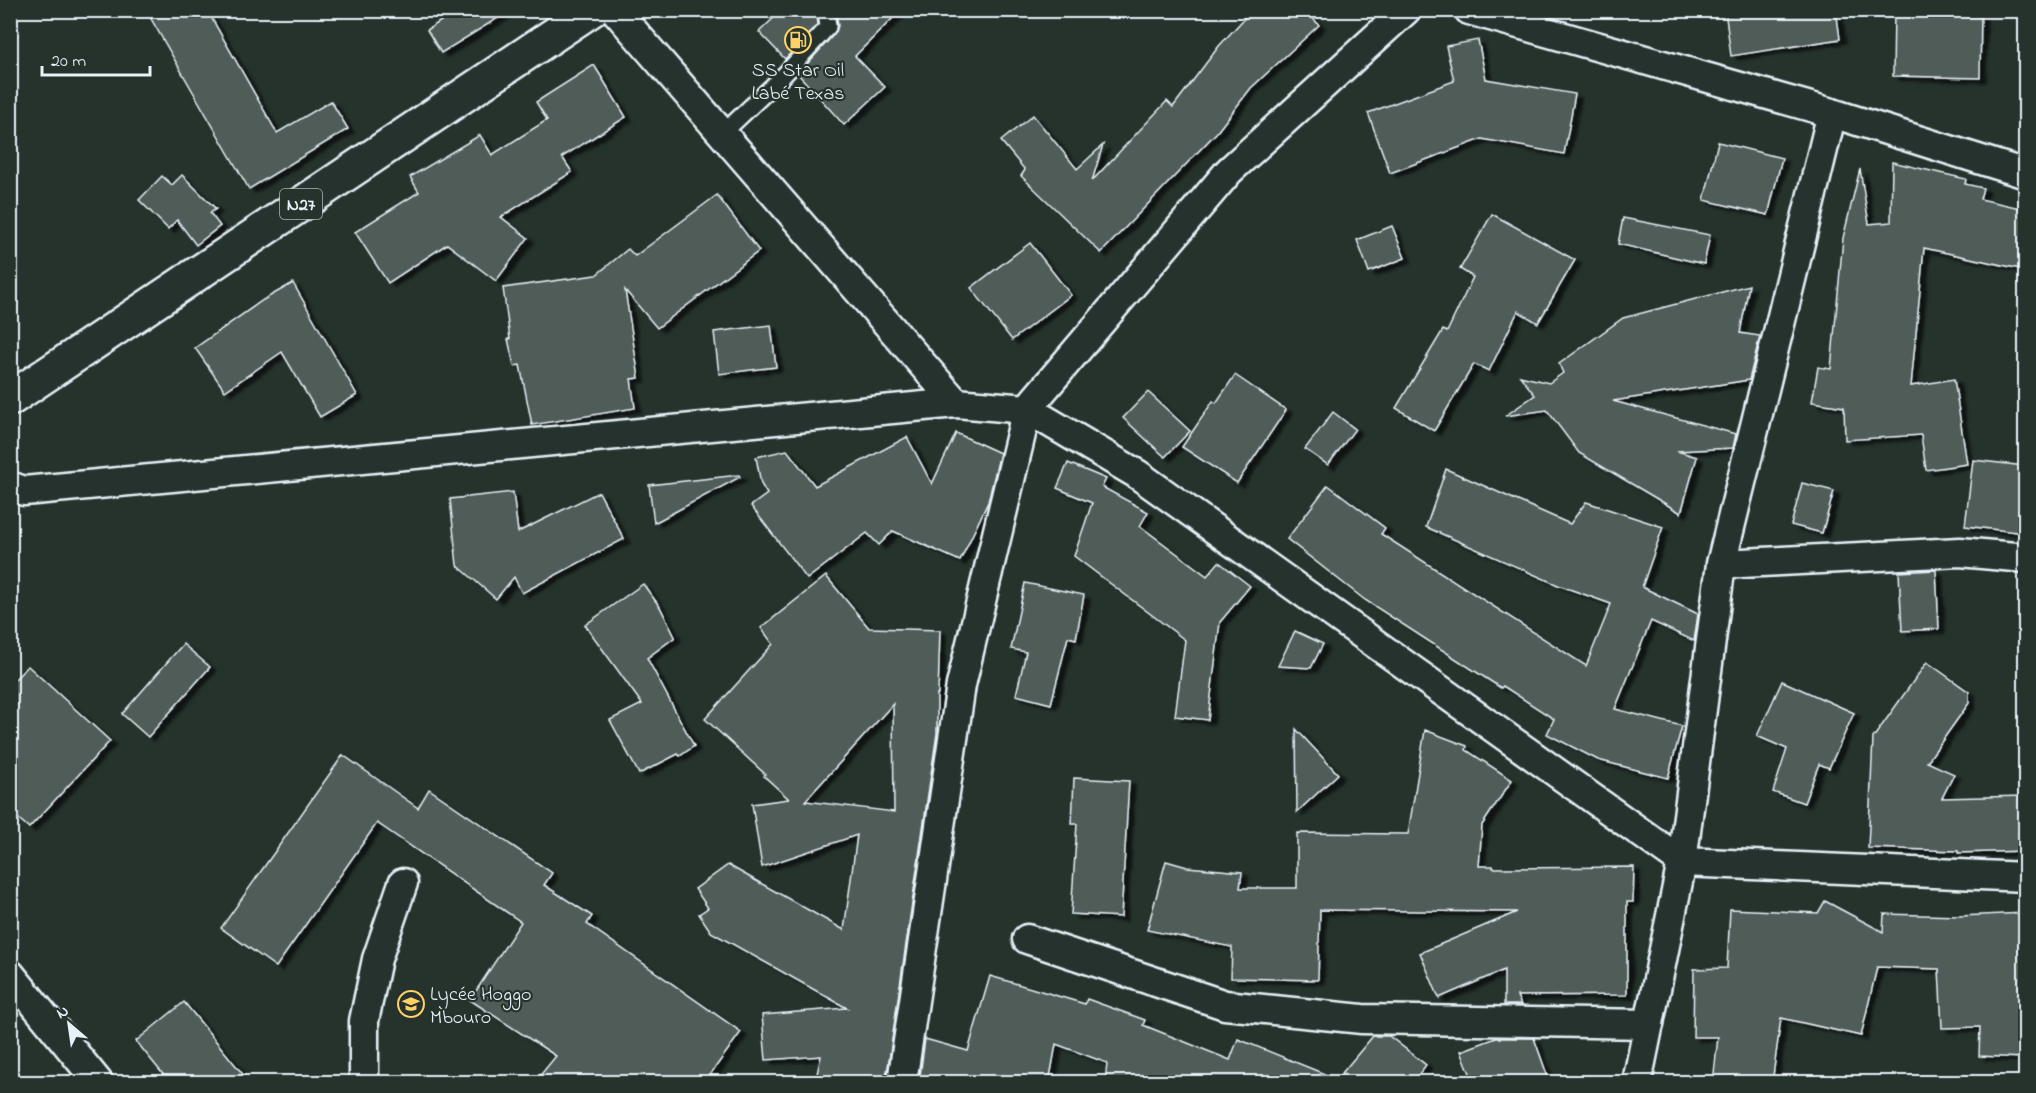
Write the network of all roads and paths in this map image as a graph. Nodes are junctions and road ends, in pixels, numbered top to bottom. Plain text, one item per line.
1 (591, 10) edge
2 (615, 10) edge
3 (826, 10) edge
4 (1406, 10) edge
5 (1469, 10) edge
6 (1832, 113) junction
7 (722, 134) junction
8 (2025, 174) edge
9 (10, 399) edge
10 (956, 403) junction
11 (1028, 409) junction
12 (10, 486) edge
13 (2025, 558) edge
14 (1721, 564) junction
15 (1683, 861) junction
16 (2025, 877) edge
17 (403, 883) dead end
18 (1027, 939) dead end
19 (10, 974) edge
20 (1649, 1024) junction
21 (98, 1083) edge
22 (364, 1083) edge
23 (902, 1083) edge
24 (1637, 1083) edge

1 - 9 main road, N27
2 - 7 street
3 - 7 lane
4 - 11 street
5 - 6 street
6 - 8 street
6 - 14 street
7 - 10 street
10 - 11 street
10 - 12 street
11 - 15 street
11 - 23 street
13 - 14 street
14 - 15 street
15 - 16 street
15 - 20 street
17 - 22 street
18 - 20 street
19 - 21 street
20 - 24 street

